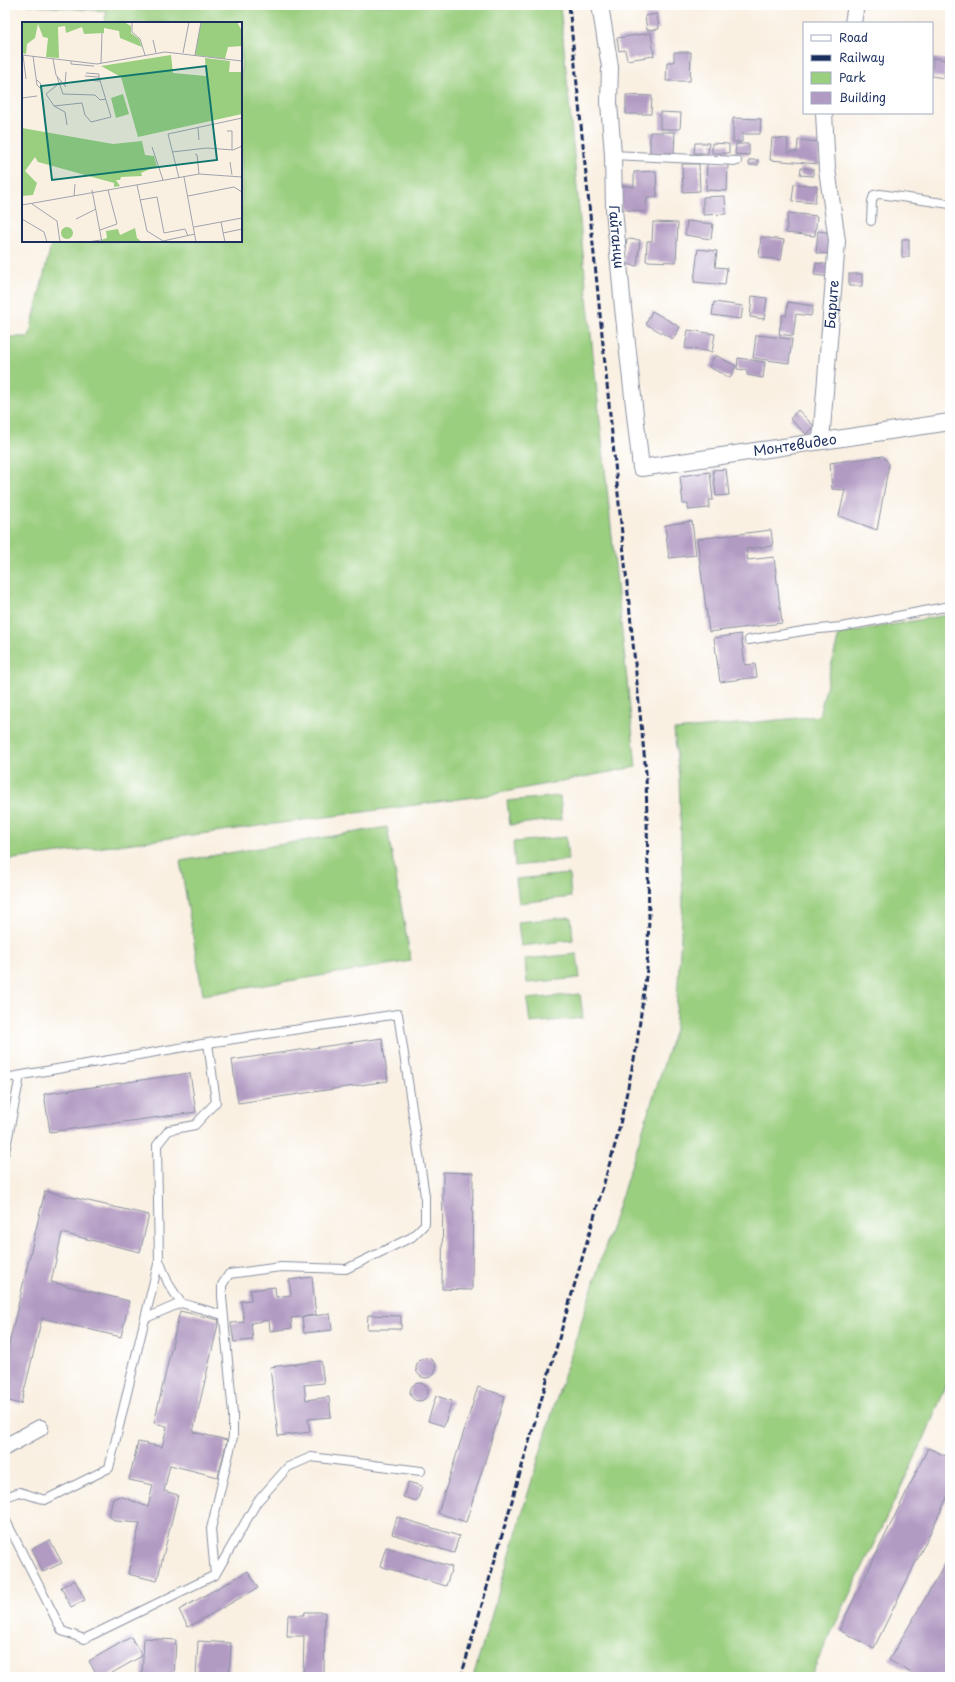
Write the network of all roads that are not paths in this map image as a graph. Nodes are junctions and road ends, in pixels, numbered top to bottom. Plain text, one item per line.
1 (600, 5) edge
2 (856, 5) edge
3 (853, 22) edge
4 (824, 114) edge
5 (613, 155) junction
6 (737, 161) dead end
7 (950, 204) edge
8 (871, 221) dead end
9 (950, 422) edge
10 (821, 441) junction
11 (641, 468) joint
12 (950, 606) edge
13 (749, 640) dead end
14 (208, 1042) junction
15 (20, 1076) junction
16 (5, 1078) edge
17 (5, 1152) edge
18 (159, 1260) junction
19 (181, 1303) junction
20 (222, 1315) junction
21 (146, 1318) junction
22 (40, 1428) dead end
23 (9, 1442) edge
24 (421, 1470) dead end
25 (5, 1497) edge
26 (5, 1518) edge
27 (215, 1575) junction

1 - 5 street, Гайтанци
2 - 3 street
4 - 10 street, Барите
5 - 6 lane
5 - 11 street, Гайтанци
7 - 8 lane
9 - 10 street, Монтевидео
10 - 11 street, Монтевидео
12 - 13 lane
14 - 15 lane
14 - 18 lane
14 - 20 lane
15 - 16 lane
15 - 17 lane
18 - 19 lane
18 - 21 lane
19 - 20 lane
19 - 21 lane
20 - 27 lane
21 - 25 lane
22 - 23 street
24 - 27 lane
26 - 27 lane

